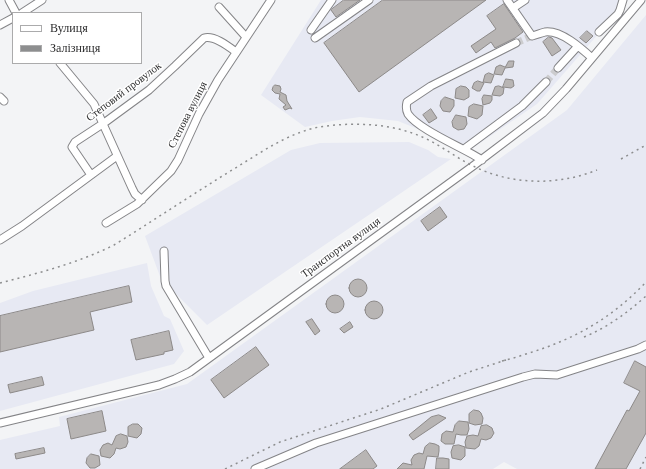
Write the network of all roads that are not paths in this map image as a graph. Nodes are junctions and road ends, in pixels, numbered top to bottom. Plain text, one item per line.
1 (9, 0) edge
2 (42, 0) edge
3 (271, 0) edge
4 (332, 0) edge
5 (369, 0) edge
6 (507, 0) edge
7 (525, 0) edge
8 (623, 0) edge
9 (641, 0) edge
10 (219, 7) dead end
11 (513, 8) junction
12 (15, 12) edge
13 (24, 12) edge
14 (12, 19) edge
15 (0, 25) edge
16 (311, 30) dead end
17 (598, 32) dead end
18 (246, 37) junction
19 (315, 38) dead end
20 (516, 43) tunnel mouth
21 (578, 46) junction
22 (236, 52) junction
23 (592, 58) junction
24 (61, 64) edge
25 (558, 68) tunnel mouth
26 (546, 82) tunnel mouth
27 (104, 123) junction
28 (464, 149) junction
29 (117, 156) junction
30 (482, 160) junction
31 (91, 175) junction
32 (142, 200) junction
33 (106, 223) dead end
34 (0, 240) edge
35 (164, 251) dead end
36 (646, 345) edge
37 (209, 358) junction
38 (0, 423) edge
39 (255, 469) edge

1 - 12 street
2 - 13 street
3 - 18 street, Степова вулиця
4 - 16 street
5 - 19 street
6 - 11 street
7 - 11 street
8 - 17 street
9 - 23 street, Транспортна вулиця
10 - 18 street
11 - 21 street
14 - 15 street
18 - 22 street, Степова вулиця
20 - 28 street
21 - 23 street
21 - 25 street
22 - 27 street, Степовий провулок
22 - 32 street, Степова вулиця
23 - 30 street, Транспортна вулиця
24 - 27 street
26 - 28 street
27 - 29 street
27 - 31 street, Степовий провулок
28 - 30 street
29 - 31 street
29 - 32 street
30 - 37 street, Транспортна вулиця
31 - 34 street
32 - 33 street, Степова вулиця
35 - 37 street
36 - 39 street
37 - 38 street, Транспортна вулиця

